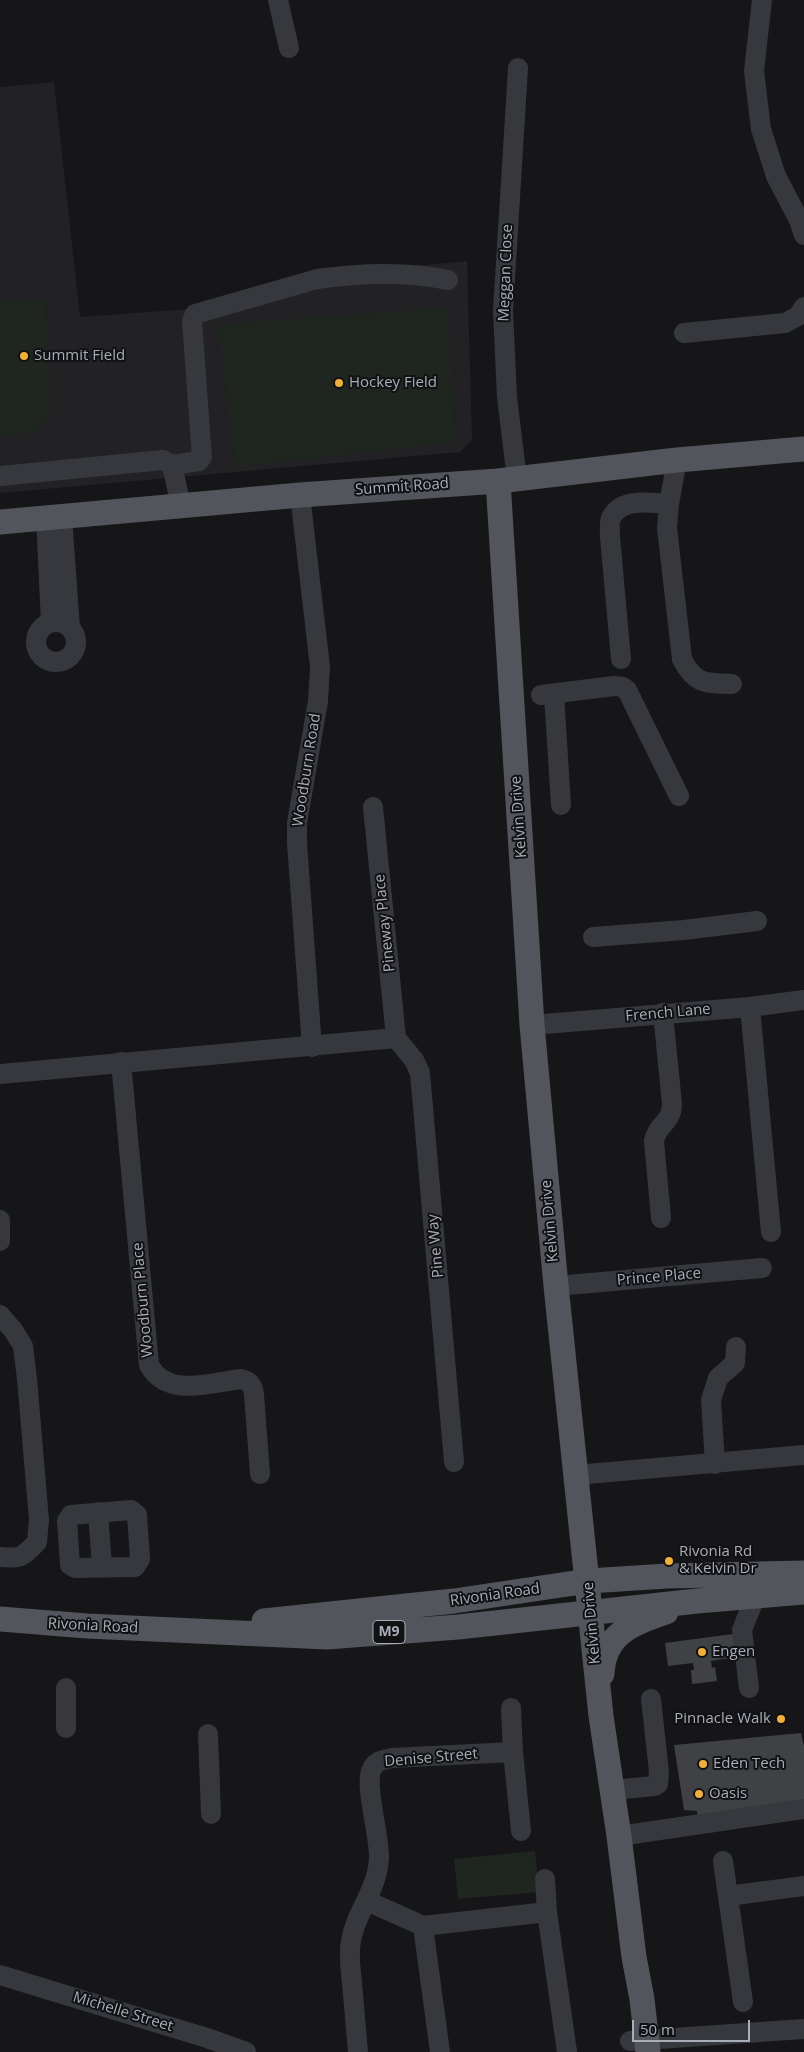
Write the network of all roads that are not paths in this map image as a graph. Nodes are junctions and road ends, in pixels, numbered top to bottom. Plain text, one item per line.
1 (278, 0) edge
2 (766, 0) edge
3 (289, 48) dead end
4 (518, 68) dead end
5 (804, 235) edge
6 (448, 280) dead end
7 (804, 307) edge
8 (684, 333) dead end
9 (804, 449) edge
10 (678, 460) junction
11 (172, 465) junction
12 (0, 476) edge
13 (508, 480) junction
14 (300, 495) junction
15 (669, 504) junction
16 (181, 506) junction
17 (54, 517) junction
18 (0, 522) edge
19 (51, 623) junction
20 (70, 628) junction
21 (621, 659) dead end
22 (732, 684) dead end
23 (679, 796) dead end
24 (561, 805) dead end
25 (374, 807) dead end
26 (757, 921) dead end
27 (593, 937) dead end
28 (804, 1000) edge
29 (750, 1007) junction
30 (663, 1013) junction
31 (532, 1024) junction
32 (396, 1038) junction
33 (312, 1047) junction
34 (121, 1062) junction
35 (0, 1074) edge
36 (661, 1218) dead end
37 (0, 1220) edge
38 (771, 1232) dead end
39 (0, 1241) edge
40 (762, 1268) dead end
41 (556, 1286) junction
42 (0, 1315) edge
43 (736, 1346) dead end
44 (804, 1455) edge
45 (454, 1462) dead end
46 (715, 1464) junction
47 (260, 1474) dead end
48 (576, 1475) junction
49 (98, 1512) junction
50 (68, 1538) junction
51 (37, 1542) junction
52 (0, 1557) edge
53 (102, 1568) junction
54 (804, 1573) edge
55 (588, 1581) junction
56 (804, 1592) edge
57 (755, 1597) junction
58 (697, 1601) junction
59 (590, 1612) junction
60 (0, 1618) edge
61 (187, 1630) junction
62 (66, 1688) dead end
63 (749, 1688) dead end
64 (651, 1699) dead end
65 (512, 1708) dead end
66 (601, 1716) junction
67 (66, 1728) dead end
68 (208, 1734) dead end
69 (513, 1752) junction
70 (612, 1790) junction
71 (804, 1809) edge
72 (211, 1814) dead end
73 (521, 1831) dead end
74 (619, 1836) junction
75 (724, 1861) dead end
76 (545, 1878) dead end
77 (804, 1886) edge
78 (728, 1896) junction
79 (368, 1900) junction
80 (547, 1912) junction
81 (423, 1926) junction
82 (0, 1975) edge
83 (743, 2002) dead end
84 (804, 2028) edge
85 (639, 2046) edge
86 (246, 2052) edge
87 (358, 2052) edge
88 (440, 2052) edge
89 (567, 2052) edge

1 - 3 street
2 - 5 street
4 - 13 street, Meggan Close
6 - 11 street
7 - 8 street
9 - 10 main road, Summit Road
10 - 13 main road, Summit Road
10 - 15 street
11 - 12 street
11 - 16 street
13 - 14 main road, Summit Road
13 - 31 main road, Kelvin Drive
14 - 16 main road, Summit Road
14 - 33 street, Woodburn Road
15 - 21 street
15 - 22 street
16 - 17 main road, Summit Road
17 - 18 main road, Summit Road
17 - 19 street
17 - 20 street
19 - 20 street
19 - 20 street
23 - 24 street
25 - 32 street, Pineway Place
26 - 27 street
28 - 29 street, French Lane
29 - 30 street, French Lane
29 - 38 street
30 - 31 street, French Lane
30 - 36 street
31 - 41 main road, Kelvin Drive
32 - 33 street
32 - 45 street, Pine Way
33 - 34 street
34 - 35 street
34 - 47 street, Woodburn Place
37 - 39 street
40 - 41 street, Prince Place
41 - 48 main road, Kelvin Drive
42 - 51 street
43 - 46 street
44 - 46 street
46 - 48 street
48 - 55 main road, Kelvin Drive
49 - 50 street
49 - 53 street
49 - 53 street
50 - 51 street
50 - 53 street
51 - 52 street
54 - 55 main road, Rivonia Road / M9
55 - 59 main road, Kelvin Drive
55 - 61 main road, Rivonia Road / M9
56 - 57 main road, Rivonia Road / M9
57 - 58 main road, Rivonia Road / M9
57 - 63 street
58 - 59 main road, Rivonia Road / M9
58 - 66 main road
59 - 61 main road, Rivonia Road / M9
59 - 66 main road, Kelvin Drive
60 - 61 main road, Rivonia Road / M9
62 - 67 street
64 - 70 street
65 - 69 street
66 - 70 main road, Kelvin Drive
68 - 72 street
69 - 73 street
69 - 79 street, Denise Street
70 - 74 main road, Kelvin Drive
71 - 74 street
74 - 85 main road, Kelvin Drive
75 - 78 street
76 - 80 street
77 - 78 street
78 - 83 street
79 - 81 street
79 - 87 street, Denise Street
80 - 81 street
80 - 89 street
81 - 88 street
82 - 86 street, Michelle Street
84 - 85 street

